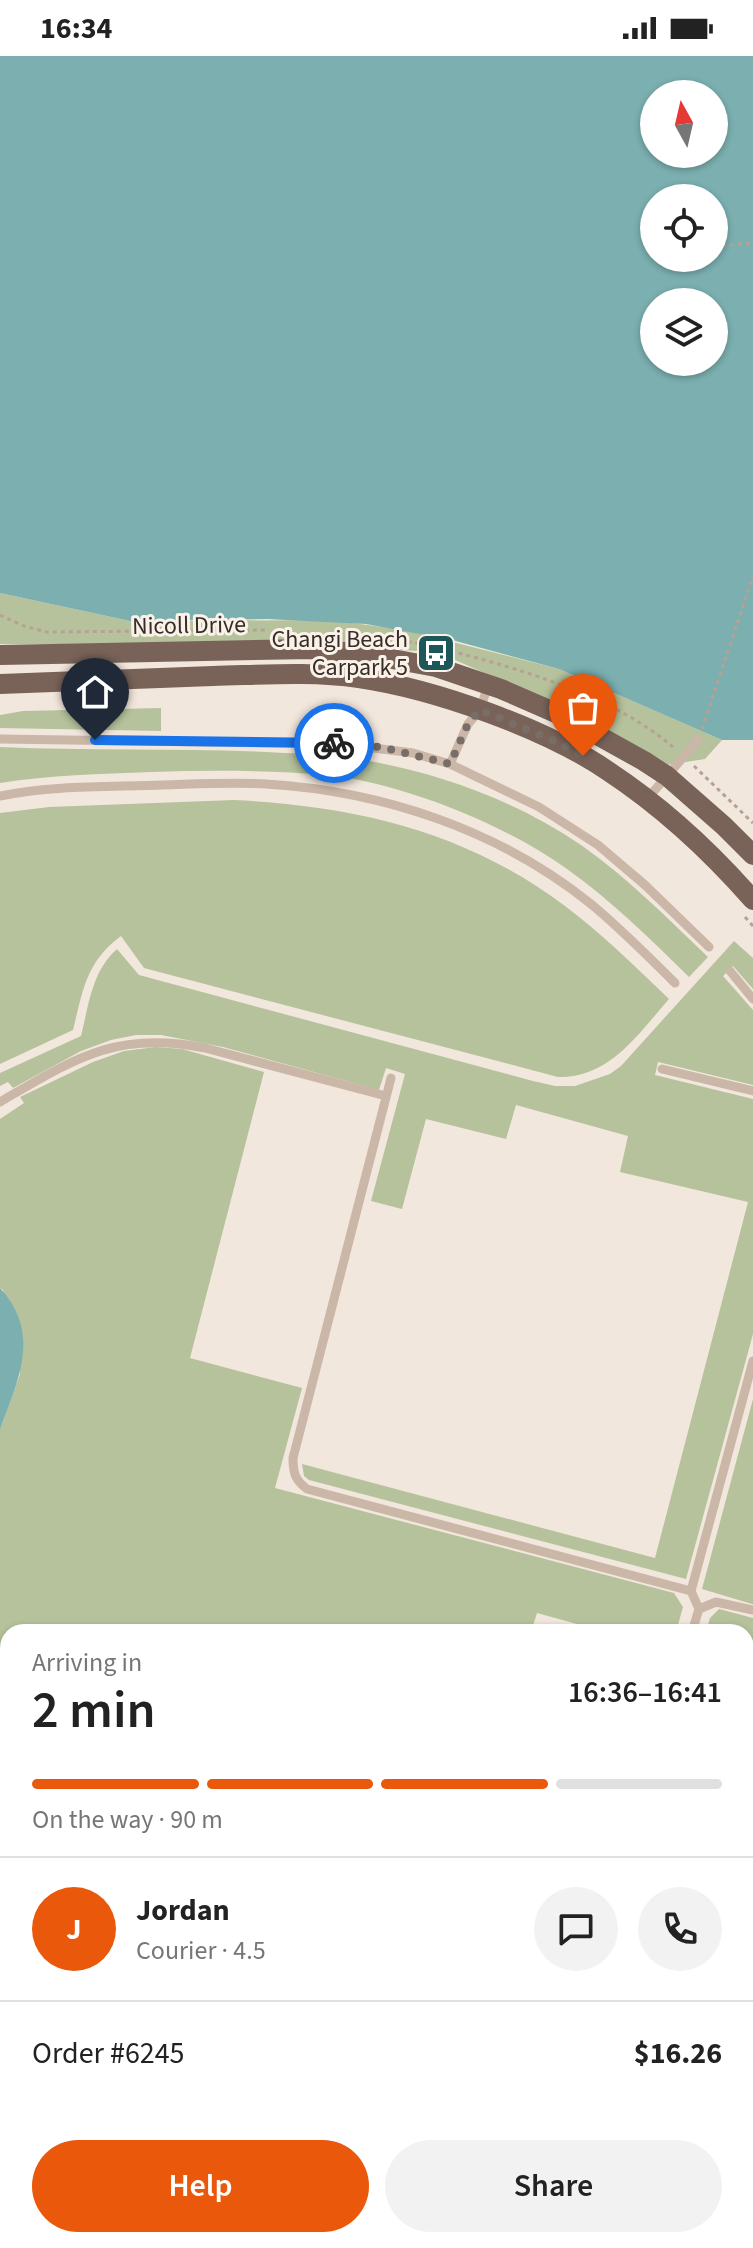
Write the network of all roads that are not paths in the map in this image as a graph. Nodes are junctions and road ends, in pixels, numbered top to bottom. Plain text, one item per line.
1 (5, 655) edge
2 (7, 683) edge
3 (488, 684) junction
4 (480, 710) junction
5 (0, 739) edge
6 (698, 740) road end
7 (450, 764) junction
8 (667, 776) junction
9 (0, 796) edge
10 (647, 799) junction
11 (753, 855) edge
12 (753, 900) edge
13 (709, 947) dead end
14 (730, 971) dead end
15 (675, 983) dead end
16 (753, 999) edge
17 (662, 1069) dead end
18 (391, 1078) dead end
19 (753, 1091) edge
20 (386, 1096) junction
21 (0, 1102) edge
22 (753, 1361) edge
23 (691, 1591) junction
24 (699, 1609) junction
25 (753, 1610) edge
26 (694, 1624) edge

1 - 2 lane
1 - 3 main road, Nicoll Drive
2 - 4 main road
3 - 4 lane
3 - 8 main road, Nicoll Drive
4 - 7 lane
4 - 10 main road
5 - 7 lane
6 - 8 lane
7 - 13 lane
8 - 10 lane
8 - 11 main road, Nicoll Drive
9 - 15 lane
10 - 12 main road
14 - 16 lane
17 - 19 lane
18 - 20 lane
20 - 21 lane
20 - 23 lane
22 - 23 lane
23 - 24 lane
24 - 25 lane
24 - 26 lane

